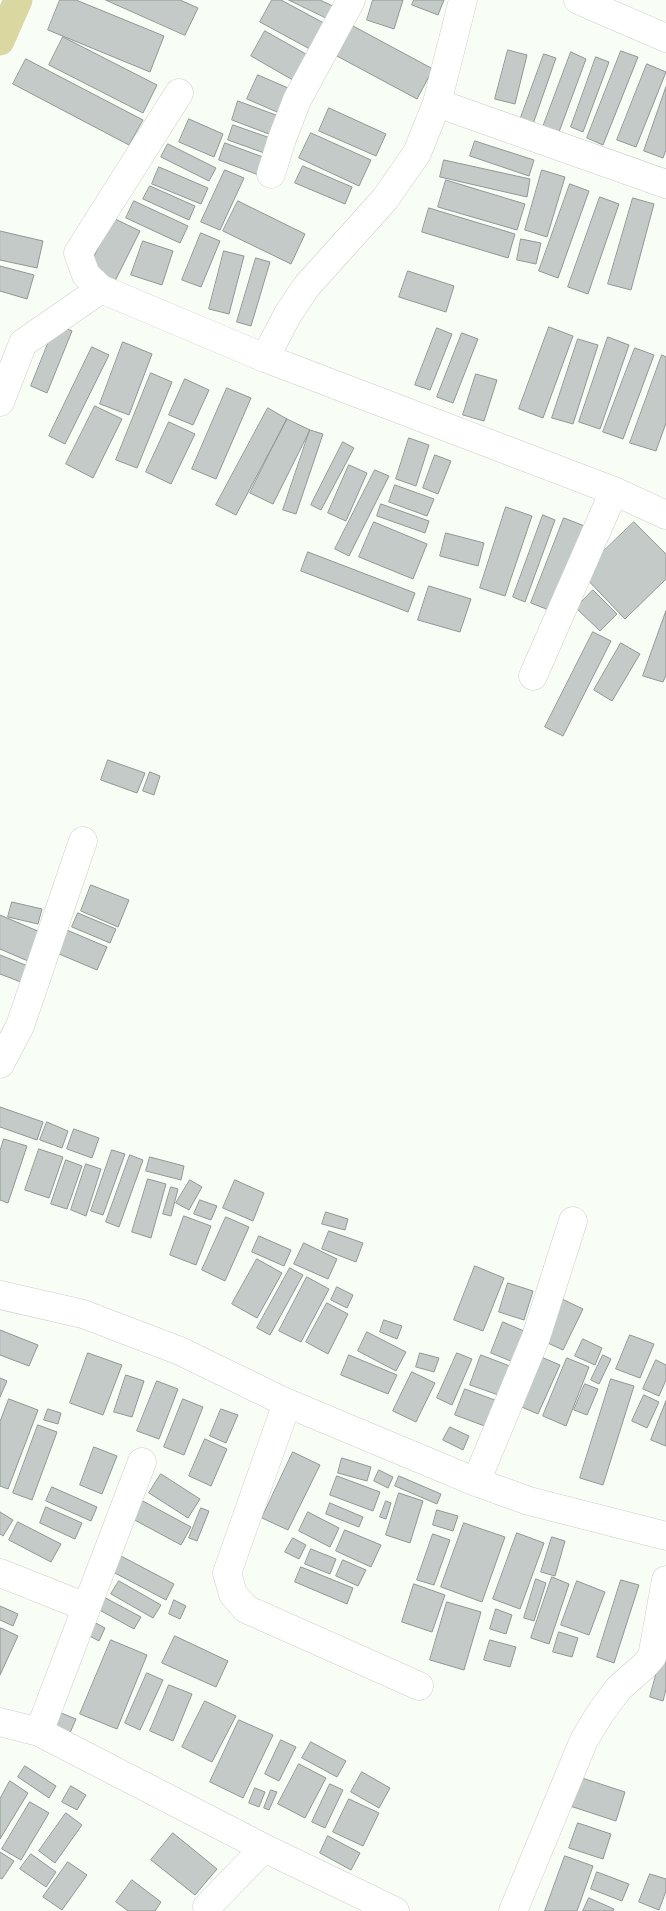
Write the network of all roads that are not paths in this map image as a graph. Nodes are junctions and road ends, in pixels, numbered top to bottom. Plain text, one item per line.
1 (18, 0) edge
2 (351, 0) edge
3 (463, 0) edge
4 (578, 0) edge
5 (666, 38) edge
6 (0, 41) edge
7 (178, 93) dead end
8 (437, 103) junction
9 (272, 174) dead end
10 (666, 184) edge
11 (101, 289) junction
12 (265, 358) junction
13 (0, 402) edge
14 (614, 491) junction
15 (666, 515) edge
16 (533, 676) dead end
17 (83, 841) dead end
18 (0, 1064) edge
19 (574, 1221) dead end
20 (0, 1295) edge
21 (287, 1403) junction
22 (142, 1462) dead end
23 (476, 1482) junction
24 (666, 1536) edge
25 (0, 1573) edge
26 (666, 1580) edge
27 (86, 1607) junction
28 (420, 1686) dead end
29 (0, 1722) edge
30 (39, 1732) junction
31 (264, 1848) junction
32 (207, 1907) dead end
33 (395, 1911) edge
34 (513, 1911) edge

1 - 6 main road
2 - 9 street
3 - 8 street
4 - 5 street
7 - 11 street
8 - 10 street
8 - 12 street
11 - 12 street
11 - 13 street
12 - 14 street
14 - 15 street
14 - 16 street
17 - 18 street
19 - 23 street
20 - 21 street
21 - 23 street
21 - 28 street
22 - 27 street
23 - 24 street
25 - 27 street
26 - 34 street
27 - 30 street
29 - 30 street
30 - 31 street
31 - 32 street
31 - 33 street

